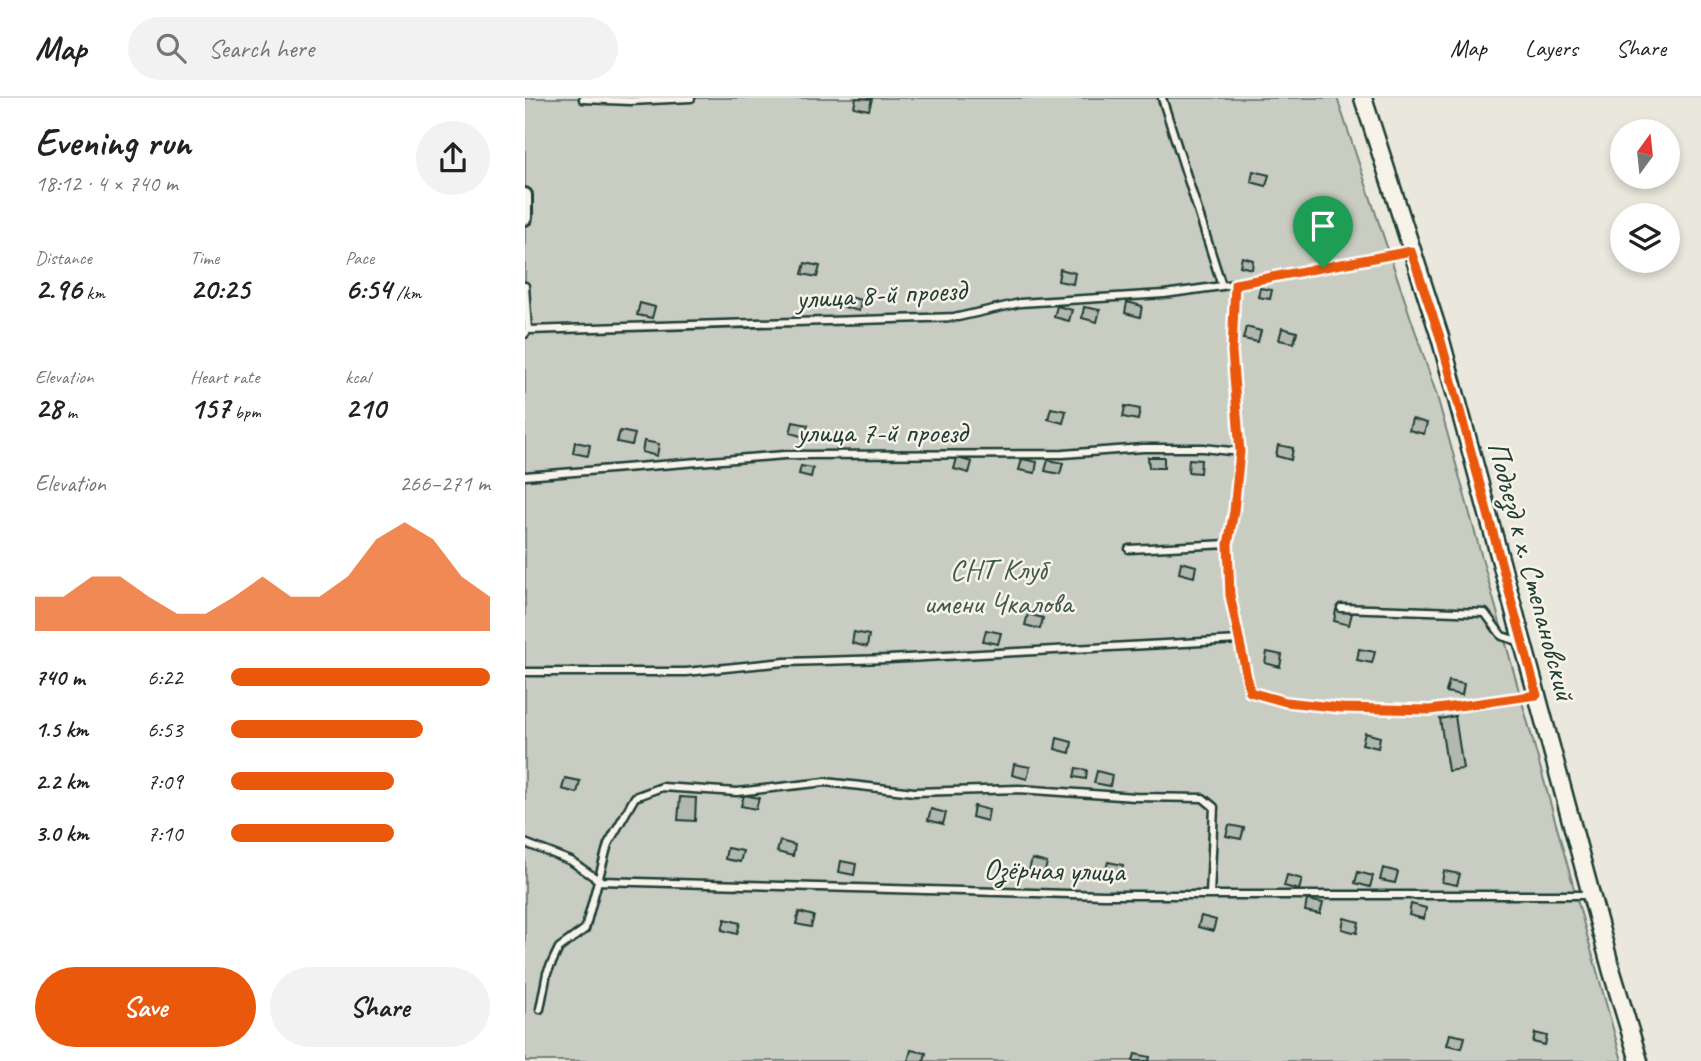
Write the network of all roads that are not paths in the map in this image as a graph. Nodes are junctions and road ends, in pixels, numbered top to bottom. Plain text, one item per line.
1 (691, 98) edge
2 (1162, 98) edge
3 (1363, 98) edge
4 (583, 99) edge
5 (525, 195) edge
6 (525, 206) edge
7 (525, 218) edge
8 (1411, 251) junction
9 (1235, 284) junction
10 (525, 286) edge
11 (1223, 286) junction
12 (526, 332) edge
13 (1240, 452) junction
14 (525, 476) edge
15 (1228, 544) junction
16 (1129, 549) dead end
17 (1341, 608) dead end
18 (1239, 640) junction
19 (1523, 643) junction
20 (525, 671) edge
21 (1537, 695) junction
22 (525, 844) edge
23 (600, 881) junction
24 (1210, 895) junction
25 (1591, 895) junction
26 (540, 1009) dead end
27 (1639, 1061) edge

1 - 4 lane
2 - 11 lane
3 - 8 street, Подъезд к х. Степановский
5 - 6 street
6 - 7 street
8 - 9 lane, улица 8-й проезд
8 - 19 street, Подъезд к х. Степановский
9 - 11 lane, улица 8-й проезд
9 - 13 lane
10 - 12 lane
11 - 12 lane, улица 8-й проезд
13 - 14 lane, улица 7-й проезд
13 - 15 lane
15 - 16 lane
15 - 18 lane
17 - 19 lane
18 - 20 lane
18 - 21 lane
19 - 21 street, Подъезд к х. Степановский
21 - 25 street, Подъезд к х. Степановский
22 - 23 lane
23 - 24 lane, Озёрная улица
23 - 24 lane
23 - 26 lane
24 - 25 lane, Озёрная улица
25 - 27 street, Подъезд к х. Степановский

